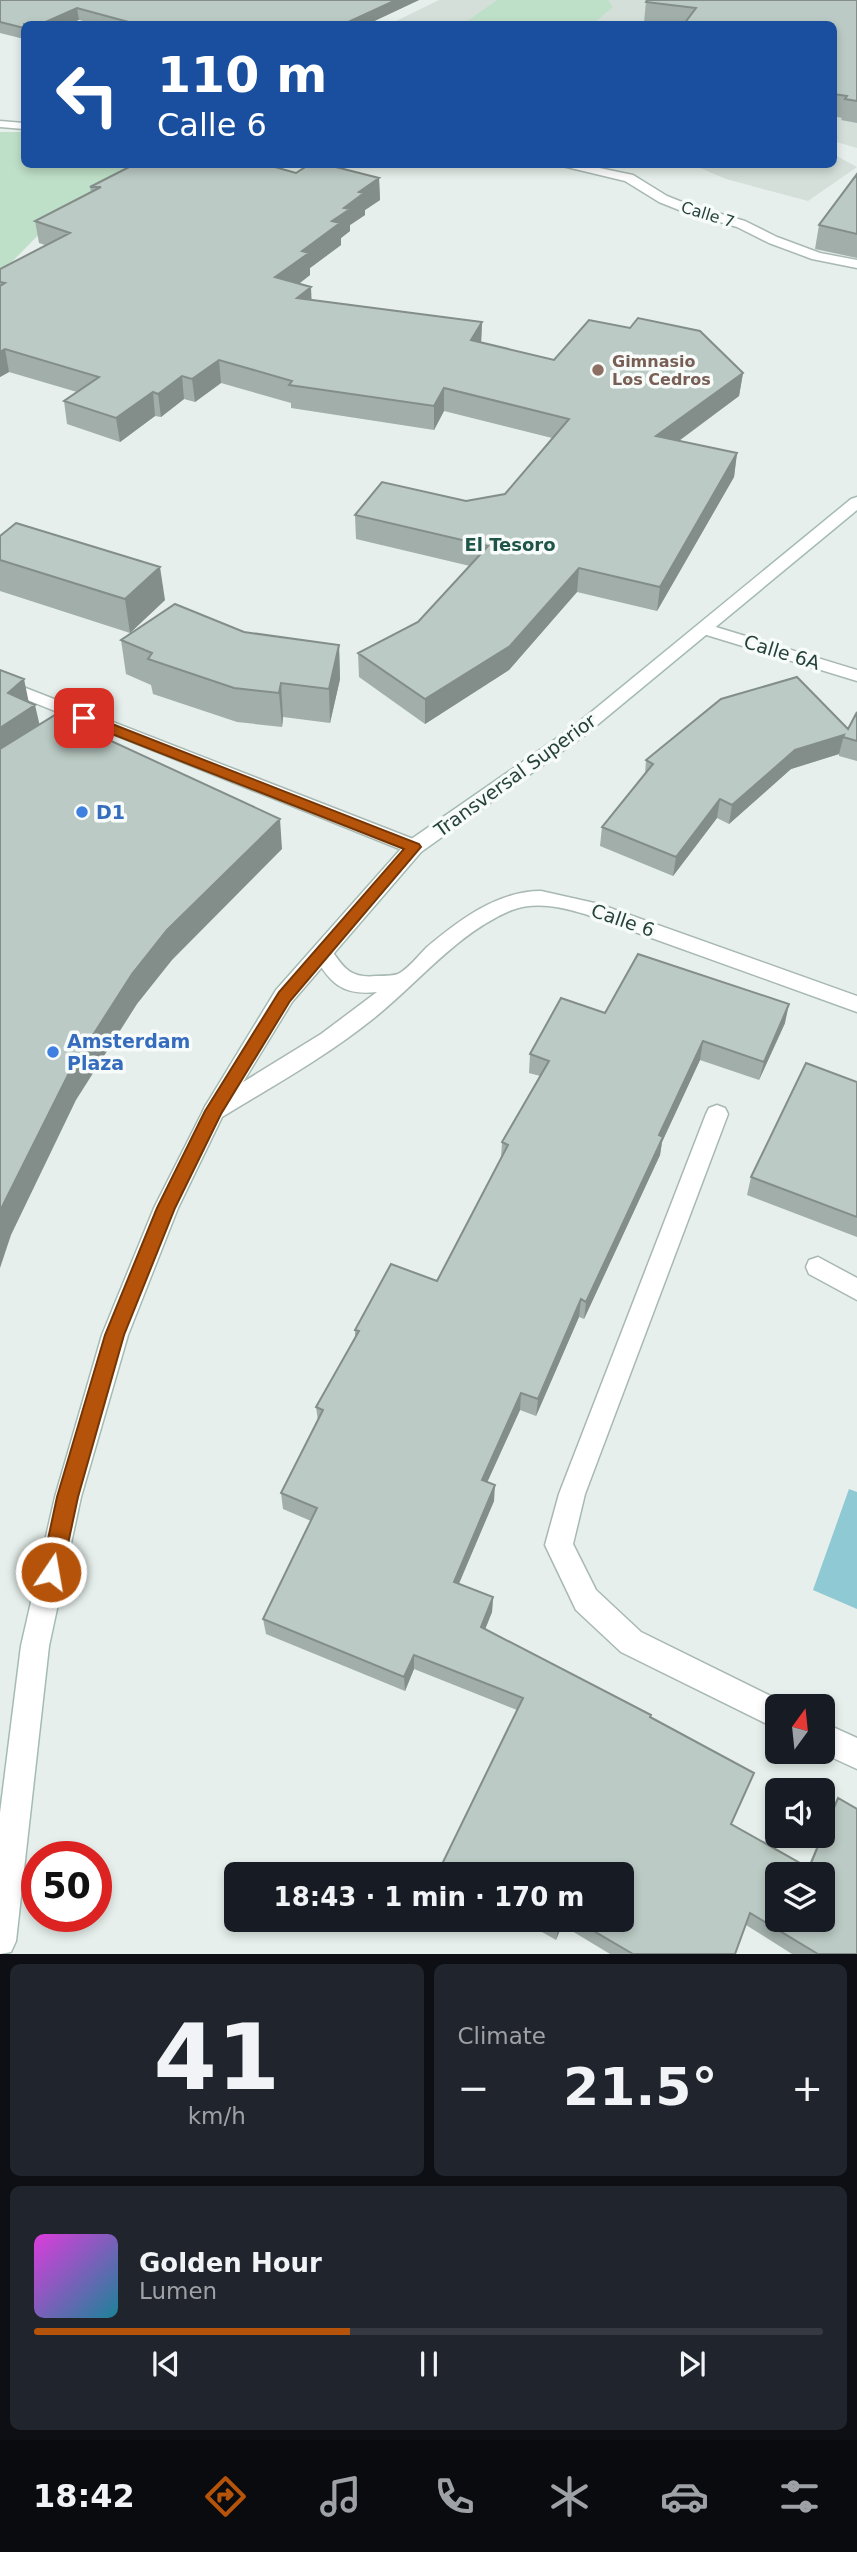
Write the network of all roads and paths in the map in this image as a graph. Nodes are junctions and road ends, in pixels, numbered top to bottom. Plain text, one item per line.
1 (0, 124) edge
2 (21, 126) edge
3 (580, 168) edge
4 (857, 264) edge
5 (857, 502) edge
6 (706, 629) junction
7 (857, 676) edge
8 (0, 683) edge
9 (84, 718) junction
10 (61, 732) edge
11 (414, 847) junction
12 (322, 952) junction
13 (405, 981) junction
14 (857, 1004) edge
15 (214, 1111) junction
16 (717, 1114) dead end
17 (818, 1267) dead end
18 (857, 1290) edge
19 (765, 1708) edge
20 (835, 1743) edge
21 (857, 1754) edge
22 (0, 1941) edge

1 - 2 street
3 - 4 street, Calle 7
5 - 6 street, Transversal Superior
6 - 7 street, Calle 6A
6 - 11 street, Transversal Superior
8 - 9 street
9 - 10 street
9 - 11 street
11 - 12 street, Transversal Superior
12 - 13 street
12 - 15 street, Transversal Superior
13 - 14 street, Calle 6
13 - 15 street, Calle 6
15 - 22 street, Transversal Superior
16 - 19 street
17 - 18 street
20 - 21 street

